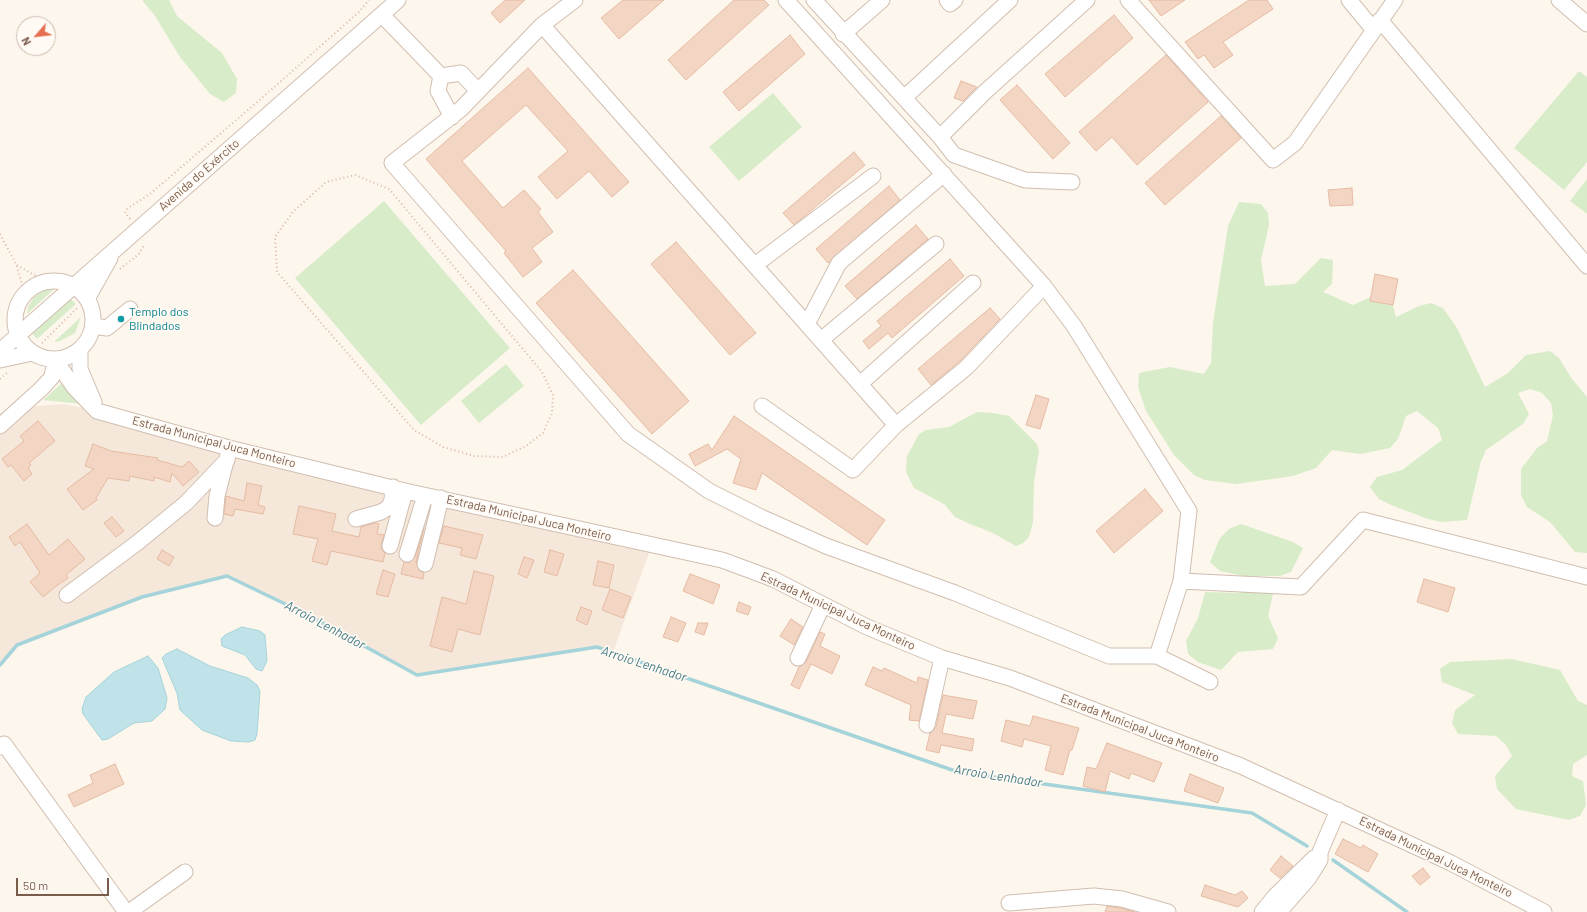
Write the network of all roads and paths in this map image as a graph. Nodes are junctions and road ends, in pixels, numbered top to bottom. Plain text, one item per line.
1 (398, 0) edge
2 (575, 0) edge
3 (786, 0) edge
4 (814, 0) edge
5 (882, 0) edge
6 (946, 0) edge
7 (955, 0) edge
8 (1010, 0) edge
9 (1087, 0) edge
10 (1128, 0) edge
11 (1349, 0) edge
12 (1395, 0) edge
13 (1559, 0) edge
14 (382, 15) junction
15 (1376, 24) junction
16 (1587, 24) edge
17 (542, 25) junction
18 (843, 34) junction
19 (441, 76) junction
20 (478, 91) junction
21 (904, 98) junction
22 (452, 116) junction
23 (940, 137) junction
24 (944, 174) junction
25 (873, 176) dead end
26 (1072, 182) dead end
27 (0, 234) edge
28 (936, 244) dead end
29 (113, 250) junction
30 (16, 264) junction
31 (754, 265) junction
32 (1587, 266) edge
33 (277, 272) joint
34 (46, 282) junction
35 (973, 283) dead end
36 (73, 286) junction
37 (1044, 286) junction
38 (24, 294) junction
39 (87, 299) junction
40 (130, 309) dead end
41 (807, 324) junction
42 (93, 326) junction
43 (19, 334) junction
44 (821, 340) junction
45 (80, 350) junction
46 (0, 351) edge
47 (32, 353) junction
48 (0, 360) edge
49 (55, 360) junction
50 (860, 384) junction
51 (762, 406) dead end
52 (97, 410) junction
53 (896, 424) junction
54 (0, 426) edge
55 (228, 454) junction
56 (399, 489) junction
57 (425, 496) junction
58 (441, 498) junction
59 (215, 518) dead end
60 (356, 519) dead end
61 (390, 546) dead end
62 (407, 554) dead end
63 (425, 564) dead end
64 (1587, 577) edge
65 (1181, 581) junction
66 (67, 595) dead end
67 (823, 605) junction
68 (1157, 656) junction
69 (798, 658) dead end
70 (942, 658) junction
71 (1210, 682) dead end
72 (927, 725) dead end
73 (0, 747) edge
74 (1338, 810) junction
75 (1320, 852) junction
76 (185, 872) dead end
77 (1009, 904) dead end
78 (126, 912) edge
79 (129, 912) edge
80 (1168, 912) edge
81 (1262, 912) edge
82 (1279, 912) edge
83 (1544, 912) edge

1 - 14 street, Avenida do Exército
2 - 17 street
3 - 24 street
4 - 18 street
5 - 18 street
6 - 7 street
8 - 21 street
9 - 23 street
10 - 15 street
11 - 15 street
12 - 15 street
13 - 16 street
14 - 19 street
14 - 29 street, Avenida do Exército
15 - 32 street
17 - 20 street
17 - 31 street
18 - 21 street
19 - 20 street
19 - 22 street
20 - 22 street
21 - 23 street
22 - 68 street
23 - 26 street
24 - 37 street
24 - 41 street
25 - 31 street
27 - 30 path
28 - 44 street
29 - 36 street, Avenida do Exército
29 - 39 street
30 - 34 path
30 - 38 path
31 - 41 street
33 - 33 path
34 - 36 street
34 - 38 street
35 - 50 street
36 - 39 street
36 - 43 street, Avenida do Exército
37 - 53 street
37 - 65 street
38 - 43 street
39 - 42 street
40 - 42 street
41 - 44 street
42 - 45 street
43 - 46 street, Avenida do Exército
43 - 47 street
44 - 50 street
45 - 49 street
45 - 52 street
47 - 48 street
47 - 49 street
49 - 52 street
49 - 54 street
50 - 53 street
51 - 53 street
52 - 55 street, Estrada Municipal Juca Monteiro
55 - 56 street, Estrada Municipal Juca Monteiro
55 - 59 street
55 - 66 street
56 - 57 street, Estrada Municipal Juca Monteiro
56 - 60 street
56 - 61 street
57 - 58 street, Estrada Municipal Juca Monteiro
57 - 62 street
58 - 63 street
58 - 67 street, Estrada Municipal Juca Monteiro
64 - 65 street
65 - 68 street
67 - 69 street
67 - 70 street, Estrada Municipal Juca Monteiro
68 - 71 street
70 - 72 street
70 - 74 street, Estrada Municipal Juca Monteiro
73 - 78 street
74 - 75 street
74 - 83 street, Estrada Municipal Juca Monteiro
75 - 81 street
75 - 82 street
76 - 79 street
77 - 80 street

